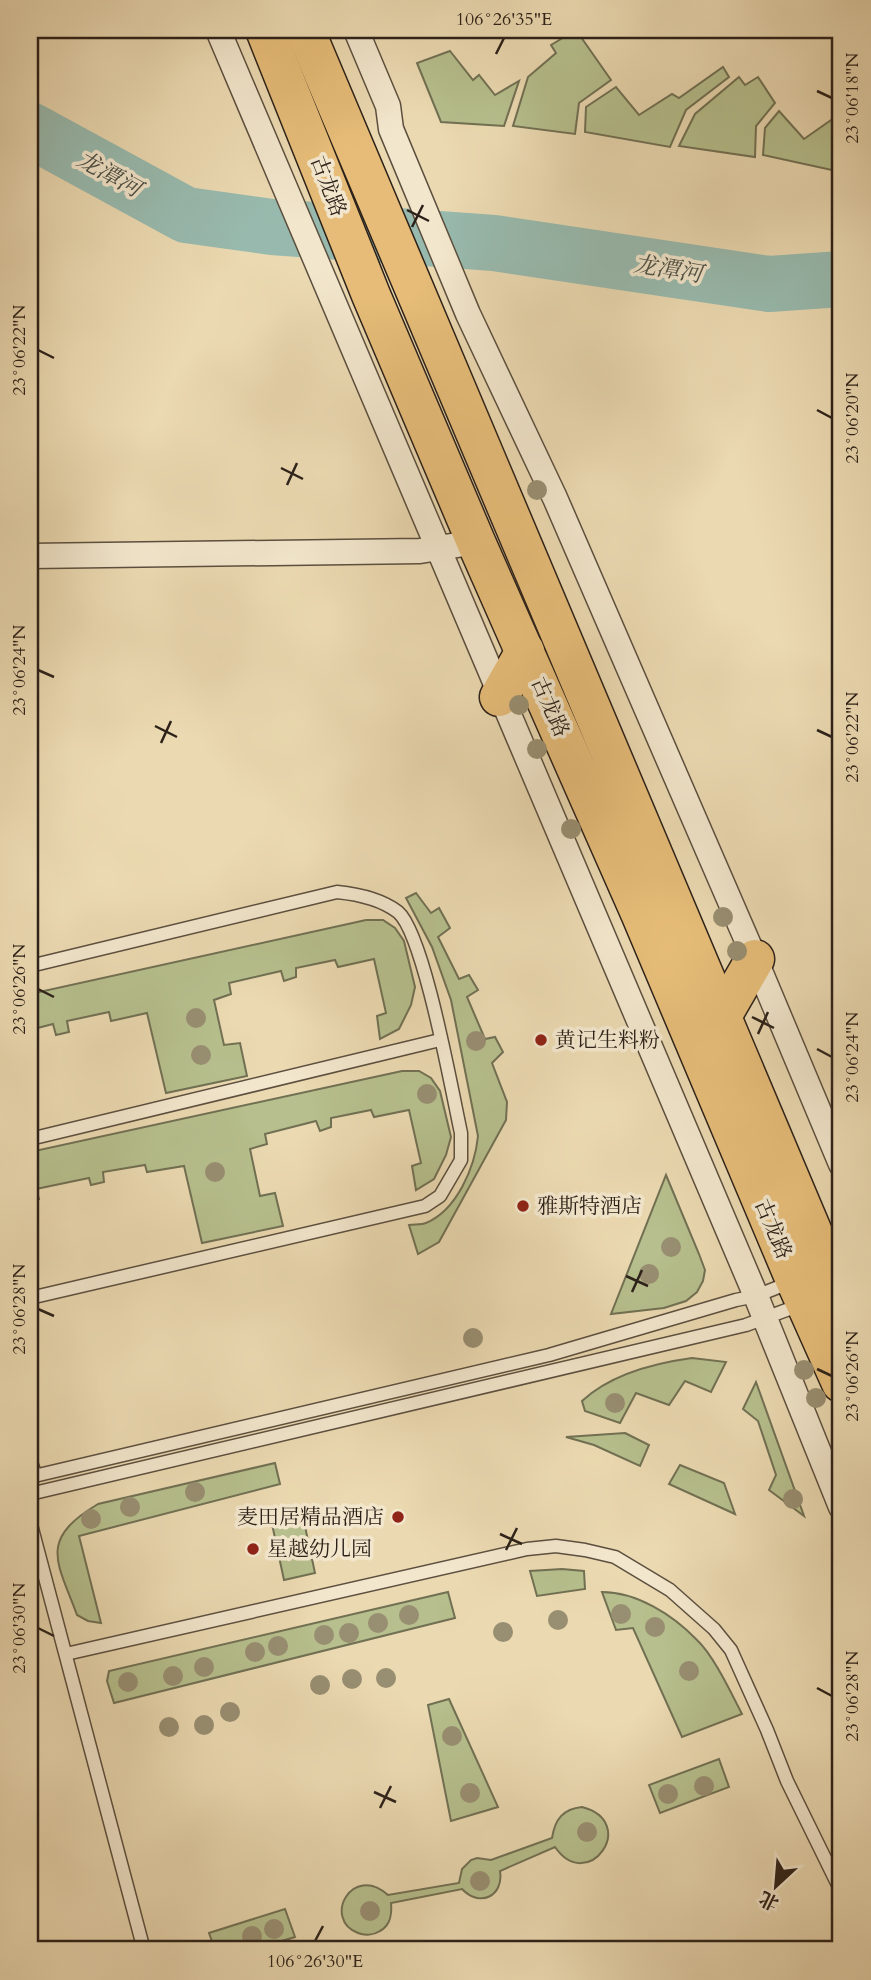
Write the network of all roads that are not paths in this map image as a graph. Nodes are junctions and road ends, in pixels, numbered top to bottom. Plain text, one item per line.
1 (218, 30) edge
2 (265, 30) edge
3 (305, 30) edge
4 (356, 30) edge
5 (476, 542) junction
6 (437, 548) junction
7 (30, 556) edge
8 (525, 651) junction
9 (499, 697) junction
10 (755, 959) junction
11 (30, 966) edge
12 (721, 1018) junction
13 (440, 1041) junction
14 (30, 1139) edge
15 (841, 1164) edge
16 (814, 1294) edge
17 (30, 1298) edge
18 (760, 1308) junction
19 (841, 1383) edge
20 (30, 1460) edge
21 (33, 1477) edge
22 (30, 1494) edge
23 (841, 1507) edge
24 (30, 1521) edge
25 (66, 1654) junction
26 (841, 1891) edge
27 (144, 1950) edge

1 - 6 street
2 - 5 main road, 古龙路
3 - 12 main road, 古龙路
4 - 10 street
5 - 6 street
5 - 8 main road, 古龙路
6 - 7 street
6 - 9 street
8 - 9 main road
8 - 16 main road, 古龙路
9 - 18 street
10 - 12 main road
10 - 15 street
11 - 13 lane
12 - 16 main road, 古龙路
13 - 14 lane
13 - 17 lane
16 - 18 lane
16 - 18 lane
16 - 19 main road, 古龙路
18 - 21 lane
18 - 22 lane
18 - 23 street
20 - 21 lane
24 - 25 lane
25 - 26 lane
25 - 27 lane

